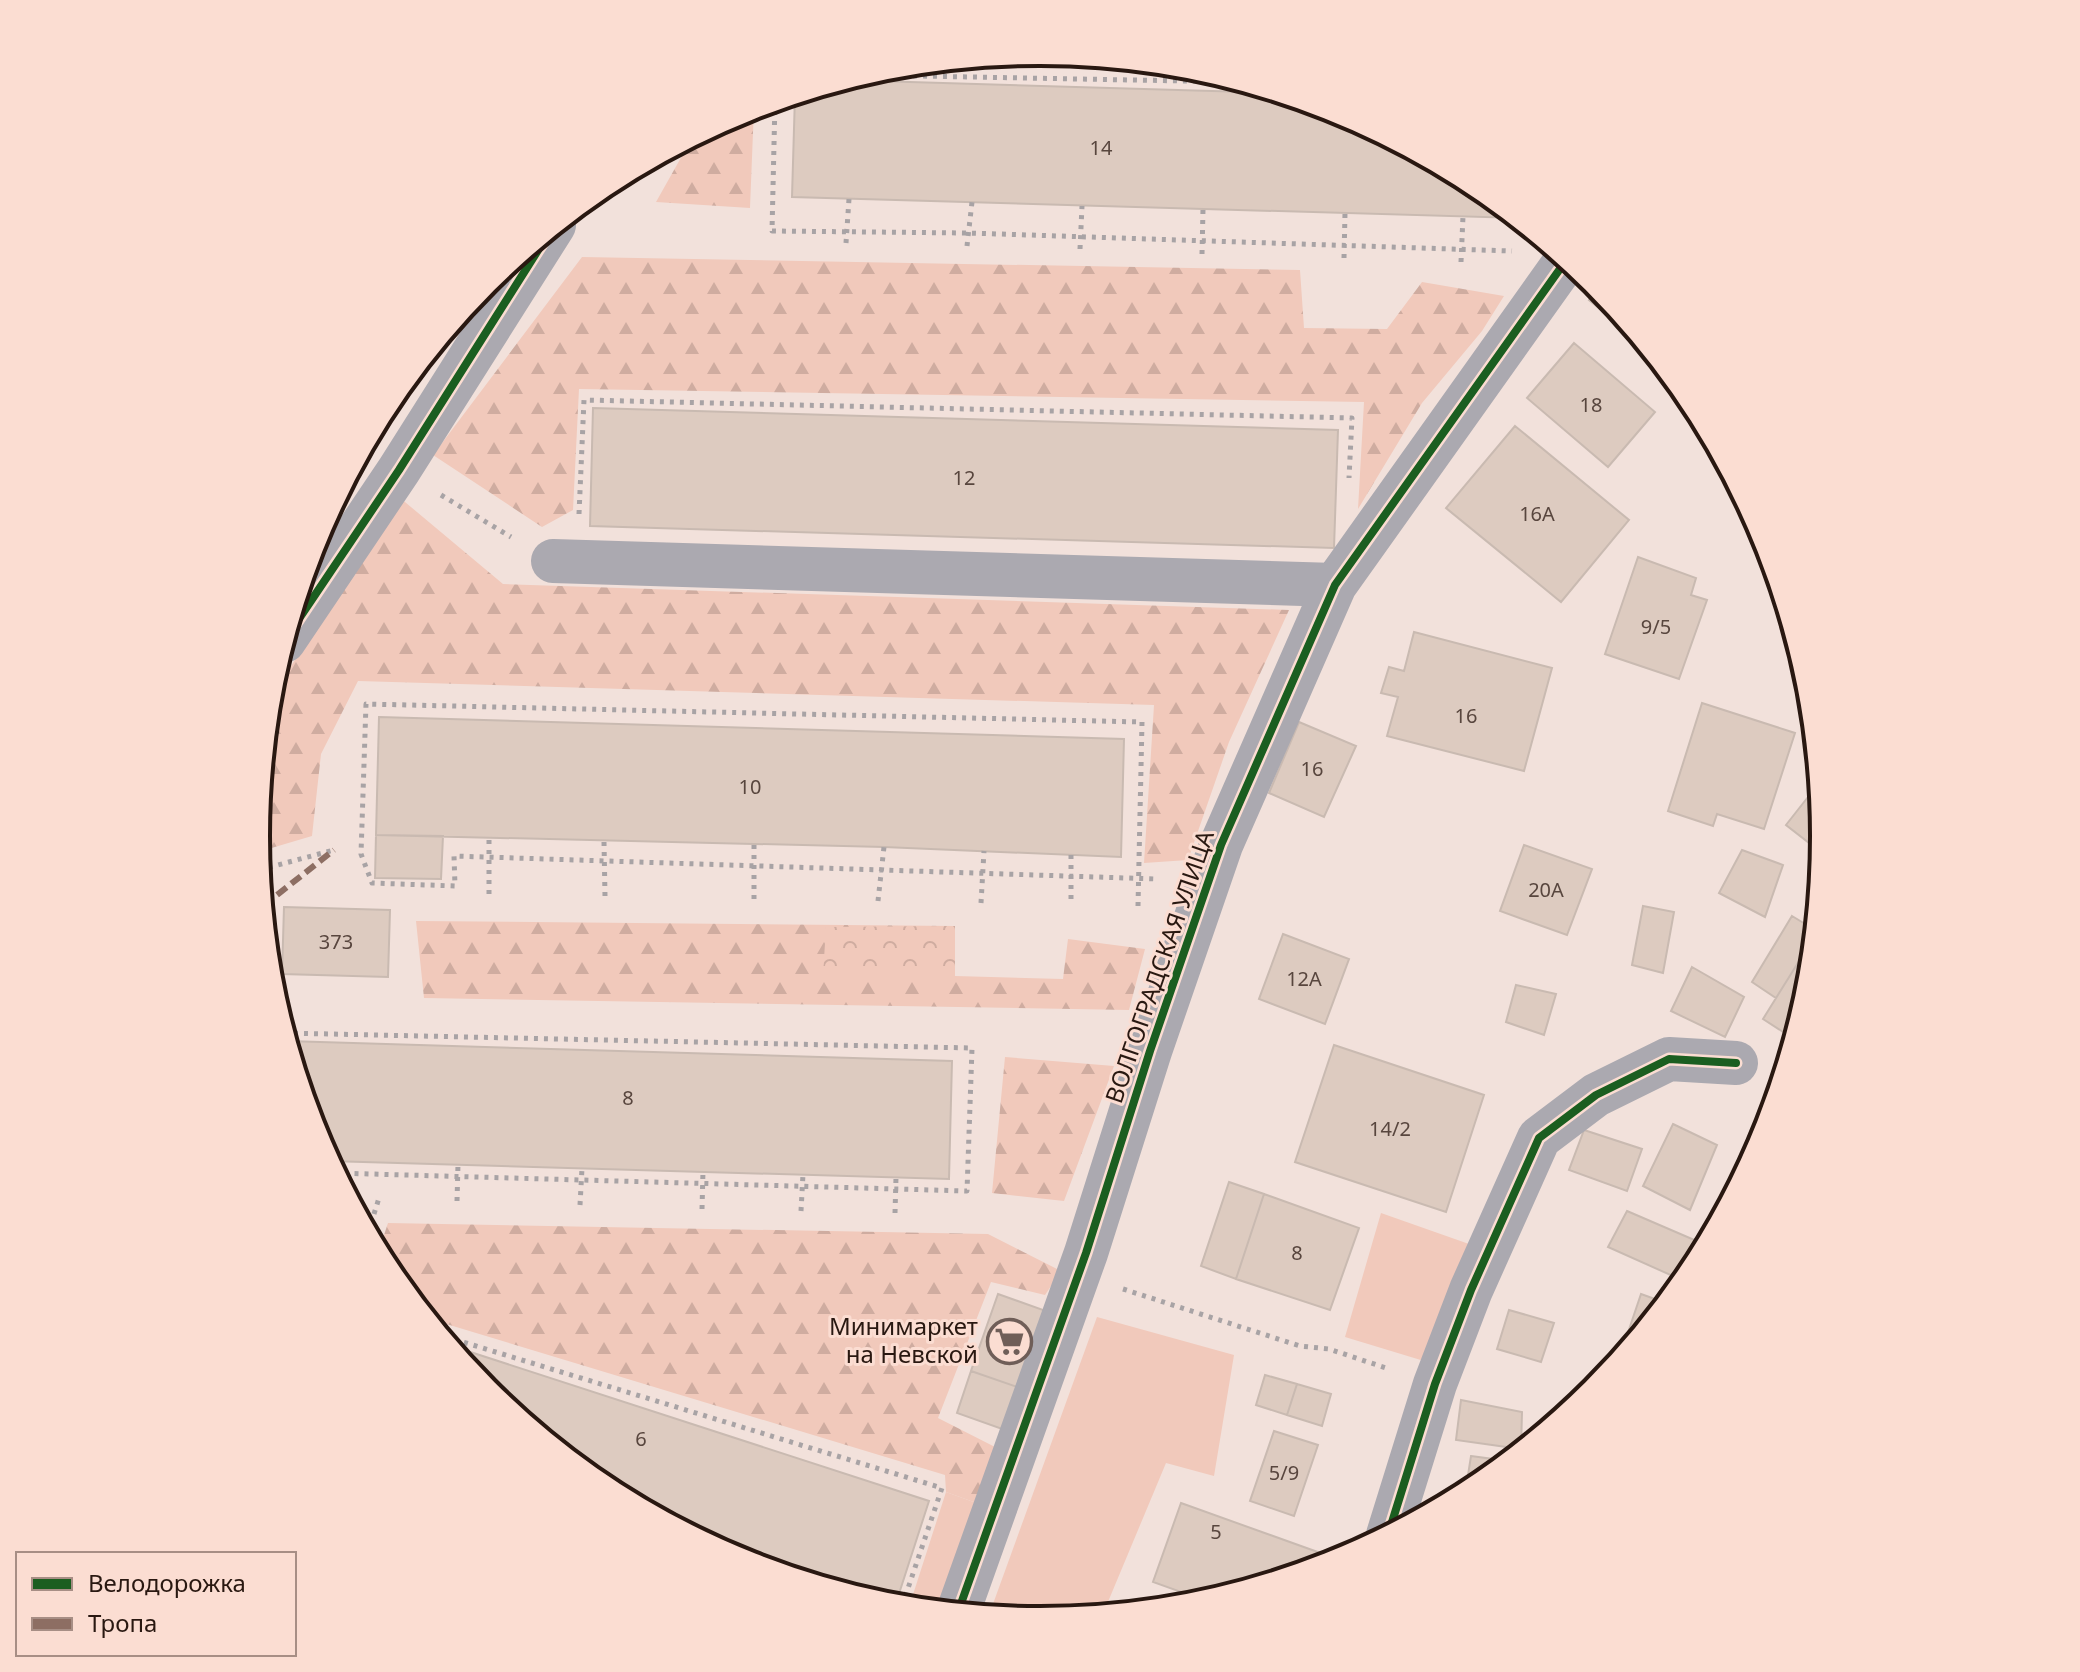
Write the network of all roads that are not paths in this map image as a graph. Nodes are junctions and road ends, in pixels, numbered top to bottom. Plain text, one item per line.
1 (527, 262) edge
2 (1560, 269) edge
3 (553, 561) road end
4 (1335, 585) junction
5 (304, 612) edge
6 (1736, 1063) dead end
7 (1392, 1521) edge
8 (962, 1601) edge

1 - 5 street
2 - 4 street, ВОЛГОГРАДСКАЯ УЛИЦА
3 - 4 street
4 - 8 street, ВОЛГОГРАДСКАЯ УЛИЦА
6 - 7 street

